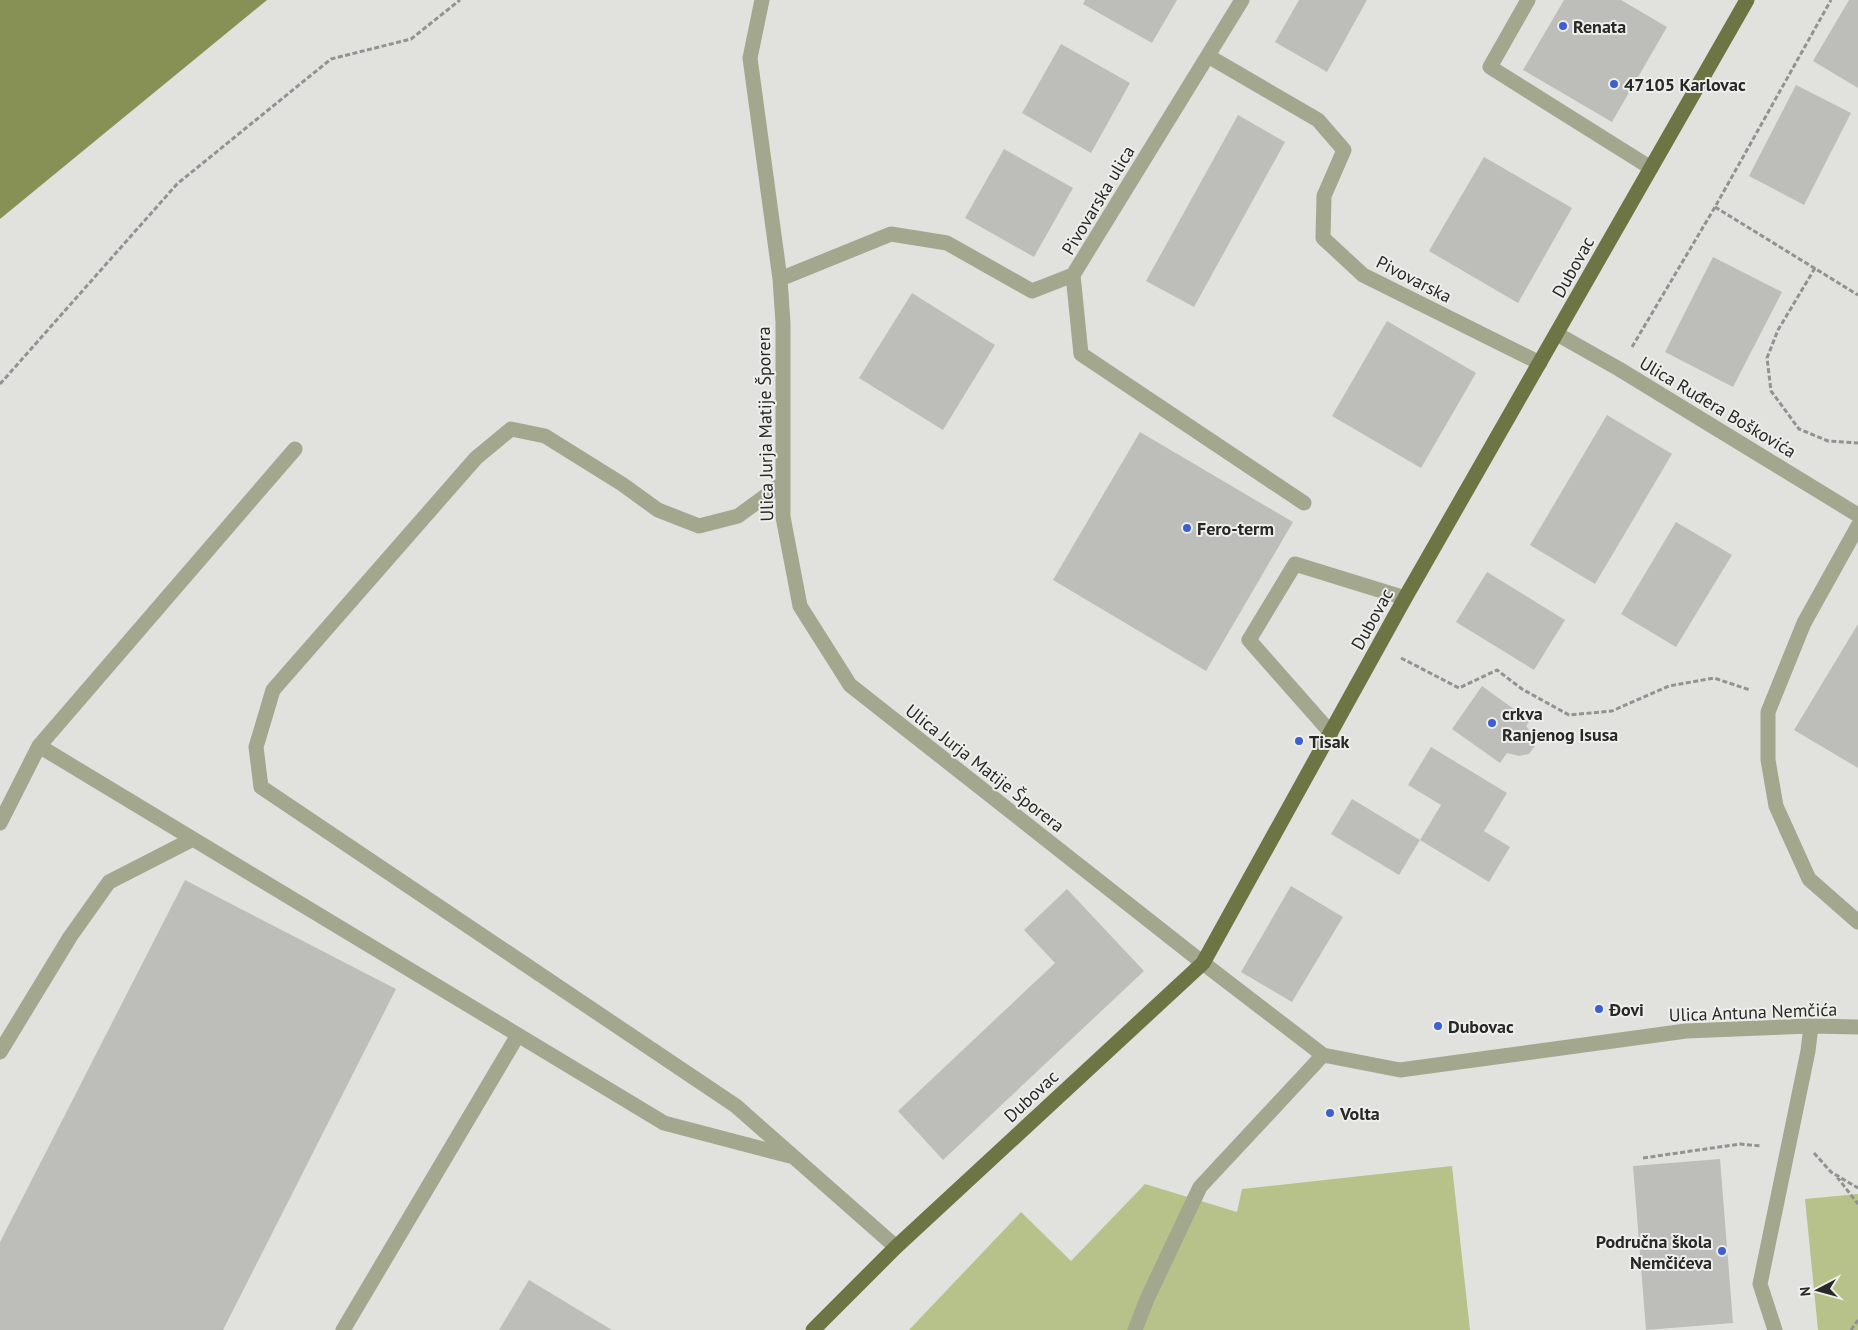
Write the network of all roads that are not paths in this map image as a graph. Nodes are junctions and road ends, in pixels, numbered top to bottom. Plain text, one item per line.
1 (762, 0) edge
2 (1242, 0) edge
3 (1528, 0) edge
4 (1748, 0) edge
5 (1208, 56) junction
6 (1650, 168) junction
7 (1074, 276) junction
8 (780, 279) junction
9 (1557, 334) junction
10 (1540, 363) junction
11 (295, 450) dead end
12 (783, 483) junction
13 (1304, 503) dead end
14 (1858, 514) edge
15 (1858, 526) edge
16 (1405, 598) junction
17 (1331, 733) junction
18 (39, 746) junction
19 (0, 823) edge
20 (193, 839) junction
21 (1858, 922) edge
22 (1203, 963) junction
23 (1811, 1026) junction
24 (1858, 1027) edge
25 (518, 1035) junction
26 (0, 1052) edge
27 (1323, 1055) junction
28 (794, 1157) junction
29 (896, 1247) junction
30 (343, 1330) edge
31 (813, 1330) edge
32 (1135, 1330) edge
33 (1775, 1330) edge

1 - 8 street, Ulica Jurja Matije Šporera
2 - 5 street, Pivovarska ulica
3 - 6 street
4 - 6 main road, Dubovac
5 - 7 street, Pivovarska ulica
5 - 10 street, Pivovarska
6 - 9 main road, Dubovac
7 - 8 street, Pivovarska ulica
7 - 13 street
8 - 12 street, Ulica Jurja Matije Šporera
9 - 10 main road, Dubovac
9 - 14 street, Ulica Ruđera Boškovića
10 - 16 main road, Dubovac
11 - 18 street
12 - 22 street, Ulica Jurja Matije Šporera
12 - 28 street
15 - 21 street
16 - 17 main road, Dubovac
16 - 17 street
17 - 22 main road, Dubovac
18 - 19 street
18 - 20 street
20 - 25 street
20 - 26 street
22 - 27 street, Ulica Antuna Nemčića
22 - 29 main road, Dubovac
23 - 24 street, Ulica Antuna Nemčića
23 - 27 street, Ulica Antuna Nemčića
23 - 33 street
25 - 28 street
25 - 30 street
27 - 32 street
28 - 29 street
29 - 31 main road, Dubovac

